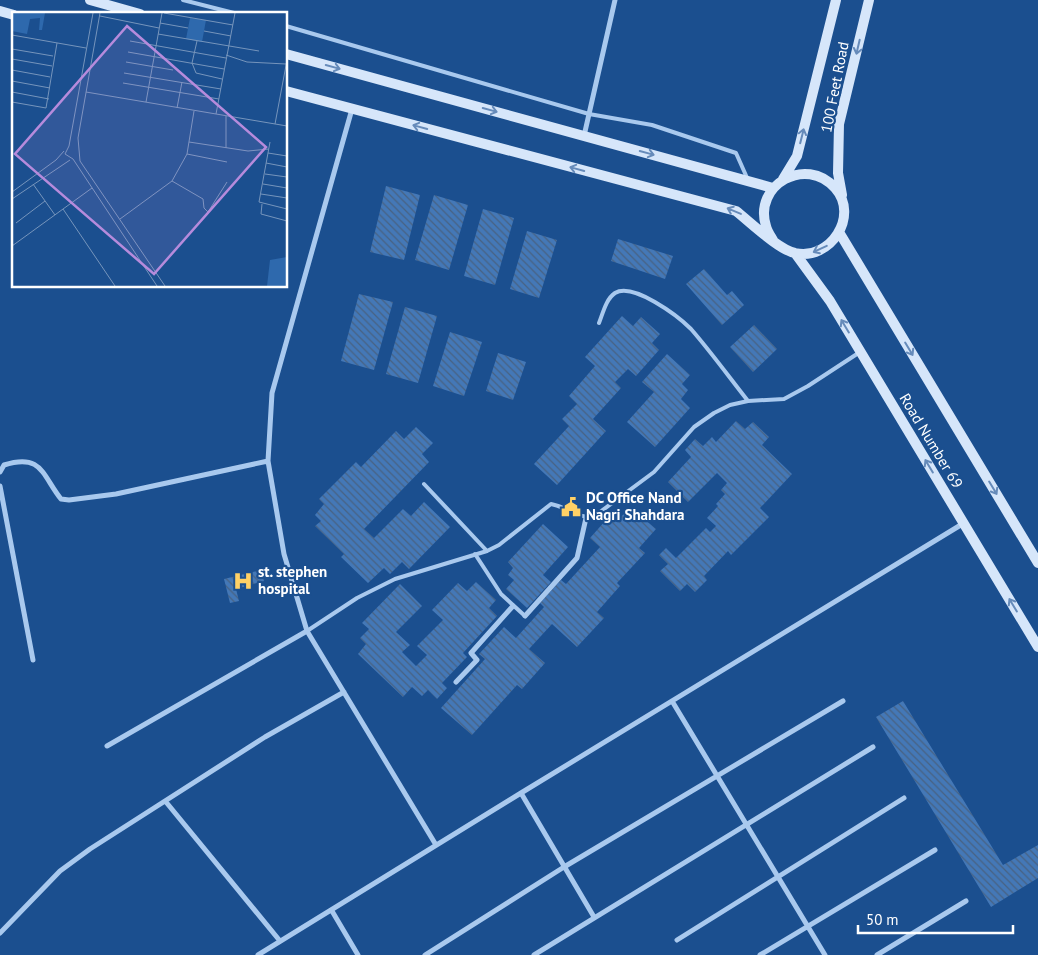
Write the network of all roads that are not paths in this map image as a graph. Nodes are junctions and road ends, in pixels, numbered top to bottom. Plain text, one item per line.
1 (90, 0) edge
2 (183, 0) edge
3 (616, 0) edge
4 (836, 0) edge
5 (869, 0) edge
6 (133, 12) edge
7 (230, 12) edge
8 (288, 27) edge
9 (288, 55) edge
10 (288, 92) edge
11 (352, 109) junction
12 (589, 114) junction
13 (584, 136) junction
14 (782, 180) junction
15 (749, 182) junction
16 (773, 188) junction
17 (844, 210) junction
18 (839, 232) junction
19 (773, 240) junction
20 (795, 253) junction
21 (599, 323) dead end
22 (860, 352) junction
23 (748, 401) junction
24 (268, 461) junction
25 (0, 472) edge
26 (424, 484) dead end
27 (0, 486) edge
28 (586, 518) junction
29 (964, 523) junction
30 (487, 551) junction
31 (475, 554) junction
32 (1038, 563) edge
33 (513, 606) junction
34 (525, 616) joint
35 (307, 631) junction
36 (1038, 646) edge
37 (33, 660) dead end
38 (456, 682) dead end
39 (344, 692) junction
40 (672, 701) junction
41 (843, 701) dead end
42 (107, 746) dead end
43 (873, 747) dead end
44 (716, 776) junction
45 (520, 793) junction
46 (904, 798) dead end
47 (166, 802) junction
48 (746, 825) junction
49 (436, 846) junction
50 (936, 850) dead end
51 (564, 867) junction
52 (778, 877) junction
53 (966, 901) dead end
54 (332, 910) junction
55 (594, 917) junction
56 (808, 926) junction
57 (0, 933) edge
58 (677, 940) dead end
59 (280, 941) junction
60 (258, 955) edge
61 (358, 955) edge
62 (424, 955) edge
63 (534, 955) edge
64 (760, 955) edge
65 (824, 955) edge
66 (877, 955) edge

1 - 6 main road
2 - 7 lane
3 - 12 street
14 -> 4 main road, 100 Feet Road
5 -> 17 main road, 100 Feet Road
8 - 12 lane
9 -> 13 main road
10 - 11 main road
19 -> 11 main road
11 - 24 street
12 - 13 street
12 - 15 lane
13 -> 15 main road
14 - 16 main road
14 - 17 main road
15 - 16 main road
16 - 19 main road
17 - 18 main road
18 -> 20 main road
18 -> 32 main road, Road Number 69
19 - 20 main road
22 -> 20 main road, Road Number 69
21 - 23 lane
22 - 23 lane
29 -> 22 main road, Road Number 69
23 - 28 lane
24 - 25 street
24 - 35 street
26 - 30 lane
27 - 37 street
28 - 30 lane
28 - 34 street
36 -> 29 main road, Road Number 69
29 - 40 street
30 - 31 lane
31 - 33 lane
31 - 35 lane
33 - 34 lane
33 - 38 street
35 - 39 street
35 - 42 street
39 - 47 street
39 - 49 street
40 - 44 street
40 - 45 street
41 - 44 street
43 - 48 street
44 - 48 street
44 - 51 street
45 - 49 street
45 - 51 street
46 - 52 street
47 - 57 street
47 - 59 street
48 - 52 street
48 - 55 street
49 - 54 street
50 - 56 street
51 - 55 street
51 - 62 street
52 - 56 street
52 - 58 street
53 - 66 street
54 - 59 street
54 - 61 street
55 - 63 street
56 - 64 street
56 - 65 street
59 - 60 street

